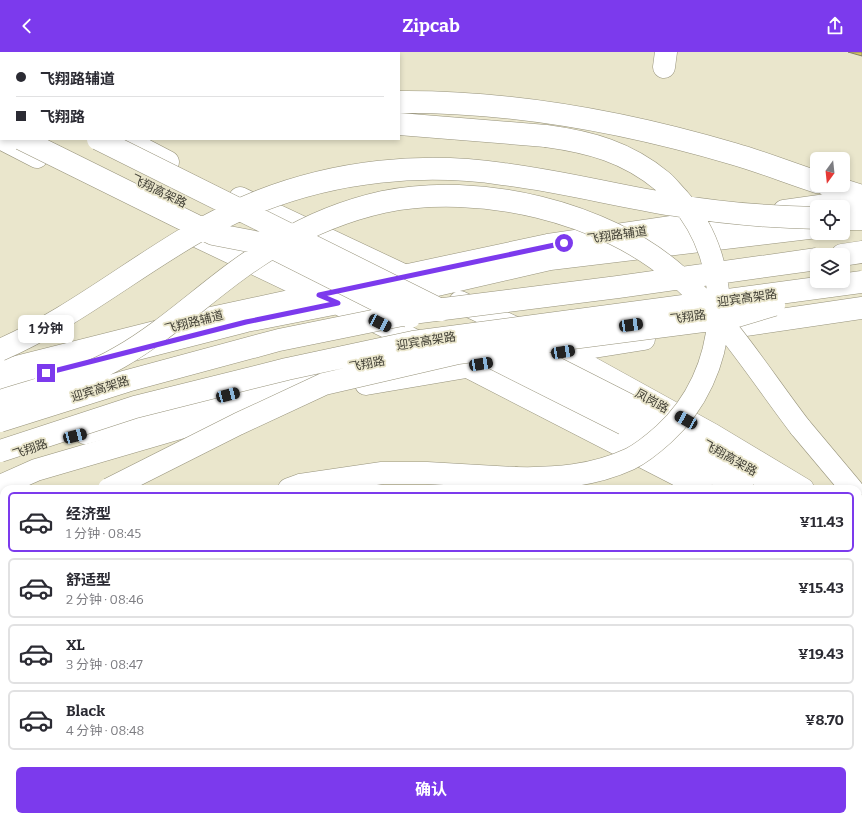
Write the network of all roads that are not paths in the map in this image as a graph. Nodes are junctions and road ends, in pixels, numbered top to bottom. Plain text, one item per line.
1 (400, 102) edge
2 (400, 124) edge
3 (3, 140) edge
4 (23, 140) edge
5 (54, 140) edge
6 (100, 140) edge
7 (126, 140) edge
8 (810, 180) edge
9 (849, 192) edge
10 (862, 196) edge
11 (862, 200) edge
12 (810, 218) edge
13 (850, 219) edge
14 (862, 219) edge
15 (862, 222) edge
16 (850, 223) edge
17 (810, 228) edge
18 (265, 244) junction
19 (862, 252) edge
20 (850, 254) edge
21 (810, 260) edge
22 (404, 276) junction
23 (862, 282) edge
24 (850, 284) edge
25 (428, 287) junction
26 (818, 288) edge
27 (827, 288) edge
28 (862, 291) edge
29 (328, 299) junction
30 (862, 308) edge
31 (539, 339) junction
32 (0, 350) edge
33 (437, 351) junction
34 (563, 352) junction
35 (467, 366) junction
36 (0, 371) edge
37 (0, 384) edge
38 (0, 402) edge
39 (628, 416) junction
40 (0, 421) edge
41 (0, 451) edge
42 (0, 460) edge
43 (2, 485) edge
44 (117, 485) edge
45 (306, 485) edge
46 (696, 485) edge
47 (737, 485) edge
48 (776, 485) edge
49 (796, 485) edge
50 (849, 485) edge

1 - 8 main road
2 - 45 main road, bridge
3 - 29 main road
4 - 18 main road, bridge
5 - 18 main road, 飞翔高架路, bridge
6 - 39 main road, bridge
7 - 22 main road, 凤岗路
9 - 10 main road
11 - 22 main road, 飞翔路辅道
12 - 32 main road, bridge
13 - 14 main road
15 - 16 main road
17 - 25 main road
18 - 39 main road, 飞翔高架路, bridge
19 - 20 main road
21 - 40 main road, 迎宾高架路, bridge
22 - 25 main road, 凤岗路
22 - 29 main road, 飞翔路辅道
23 - 24 main road, 迎宾高架路, bridge
25 - 29 main road
25 - 31 main road, 凤岗路
26 - 41 main road, 迎宾高架路, bridge
27 - 44 main road, bridge
28 - 31 main road, 飞翔路
29 - 33 main road
29 - 36 main road, 飞翔路辅道
29 - 37 main road
30 - 34 main road
31 - 33 main road, 飞翔路
31 - 34 main road, 凤岗路
33 - 35 main road
33 - 42 main road, 飞翔路
34 - 35 main road
34 - 49 main road, 凤岗路
35 - 43 main road
35 - 46 main road
38 - 50 main road, bridge
39 - 47 main road, 飞翔高架路
39 - 48 main road, 飞翔高架路

